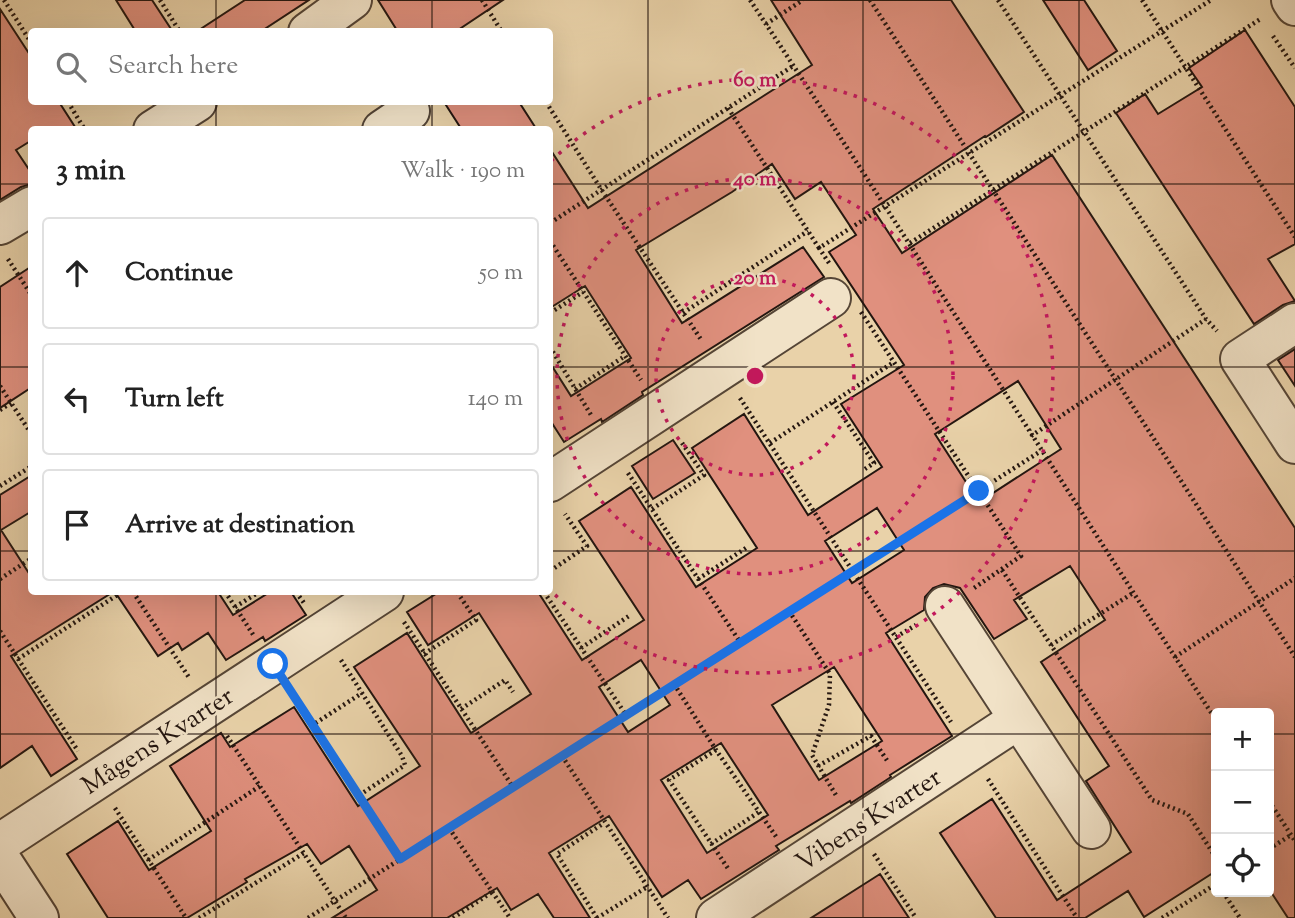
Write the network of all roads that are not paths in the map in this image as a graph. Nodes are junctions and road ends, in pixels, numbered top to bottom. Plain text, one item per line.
1 (352, 0) edge
2 (314, 28) edge
3 (192, 105) edge
4 (159, 126) edge
5 (28, 210) edge
6 (3, 241) edge
7 (838, 293) road end
8 (1295, 323) edge
9 (1295, 444) edge
10 (557, 497) edge
11 (391, 602) edge
12 (945, 607) road end
13 (1019, 719) junction
14 (1091, 830) dead end
15 (0, 843) edge
16 (0, 858) edge
17 (731, 908) edge
18 (39, 918) edge

1 - 2 street
3 - 4 street
5 - 6 street
7 - 10 street
8 - 9 street
11 - 15 street, Mågens Kvarter
12 - 13 street
13 - 14 street
13 - 17 street, Vibens Kvarter
16 - 18 street

